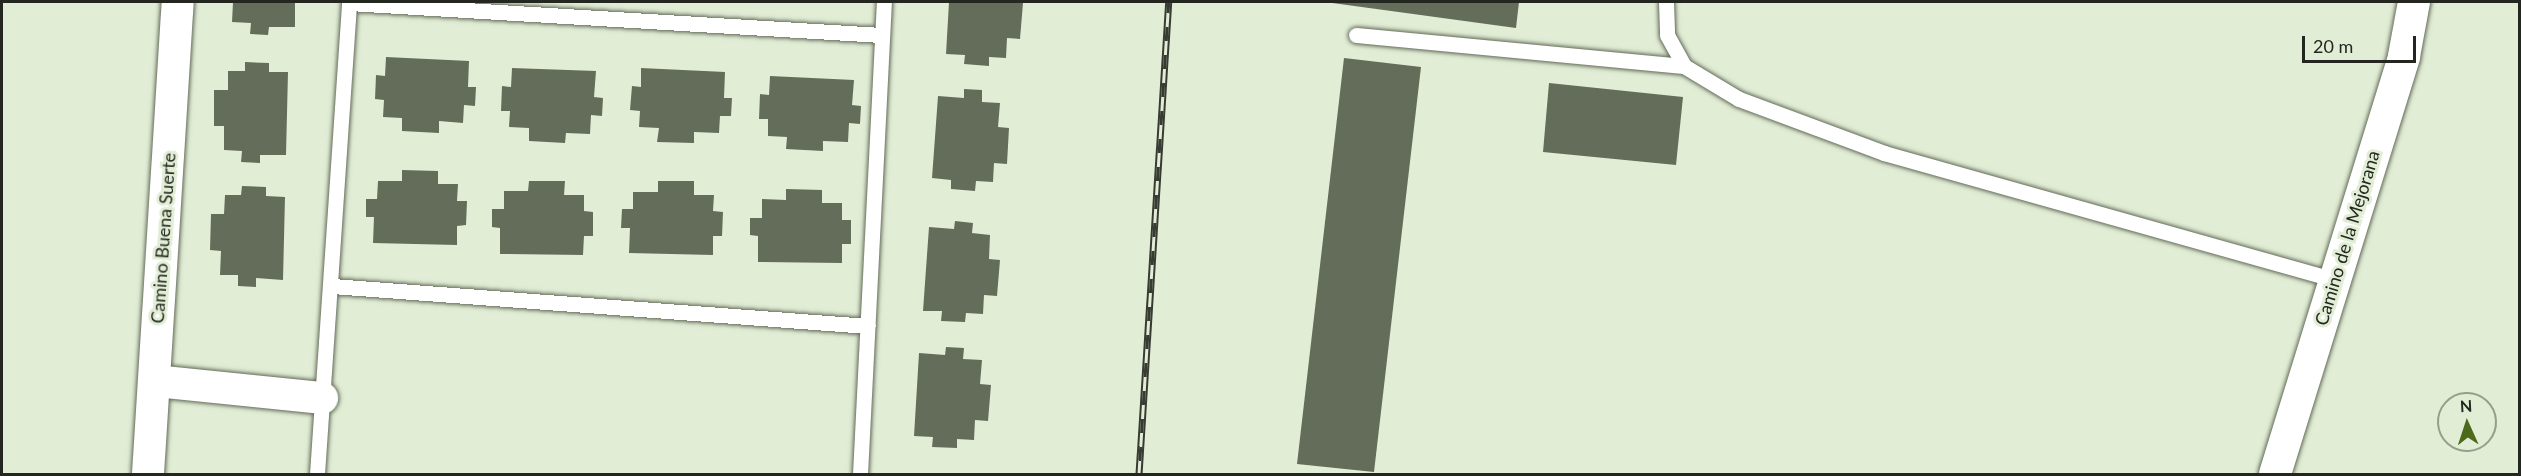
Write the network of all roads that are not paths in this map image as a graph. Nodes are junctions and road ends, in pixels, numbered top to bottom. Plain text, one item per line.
1 (178, 2) edge
2 (349, 2) edge
3 (884, 2) edge
4 (1666, 2) edge
5 (2415, 2) edge
6 (881, 35) junction
7 (1356, 35) dead end
8 (1684, 66) junction
9 (2333, 279) junction
10 (332, 286) junction
11 (868, 326) junction
12 (154, 381) junction
13 (322, 398) junction
14 (148, 474) edge
15 (317, 474) edge
16 (860, 474) edge
17 (2275, 474) edge

1 - 12 street, Camino Buena Suerte
2 - 6 lane
2 - 10 lane
3 - 6 lane
4 - 8 lane
5 - 9 street, Camino de la Mejorana
6 - 11 lane
7 - 8 lane
8 - 9 lane
9 - 17 street, Camino de la Mejorana
10 - 11 lane
10 - 13 lane
11 - 16 lane
12 - 13 street
12 - 14 street, Camino Buena Suerte
13 - 15 lane

